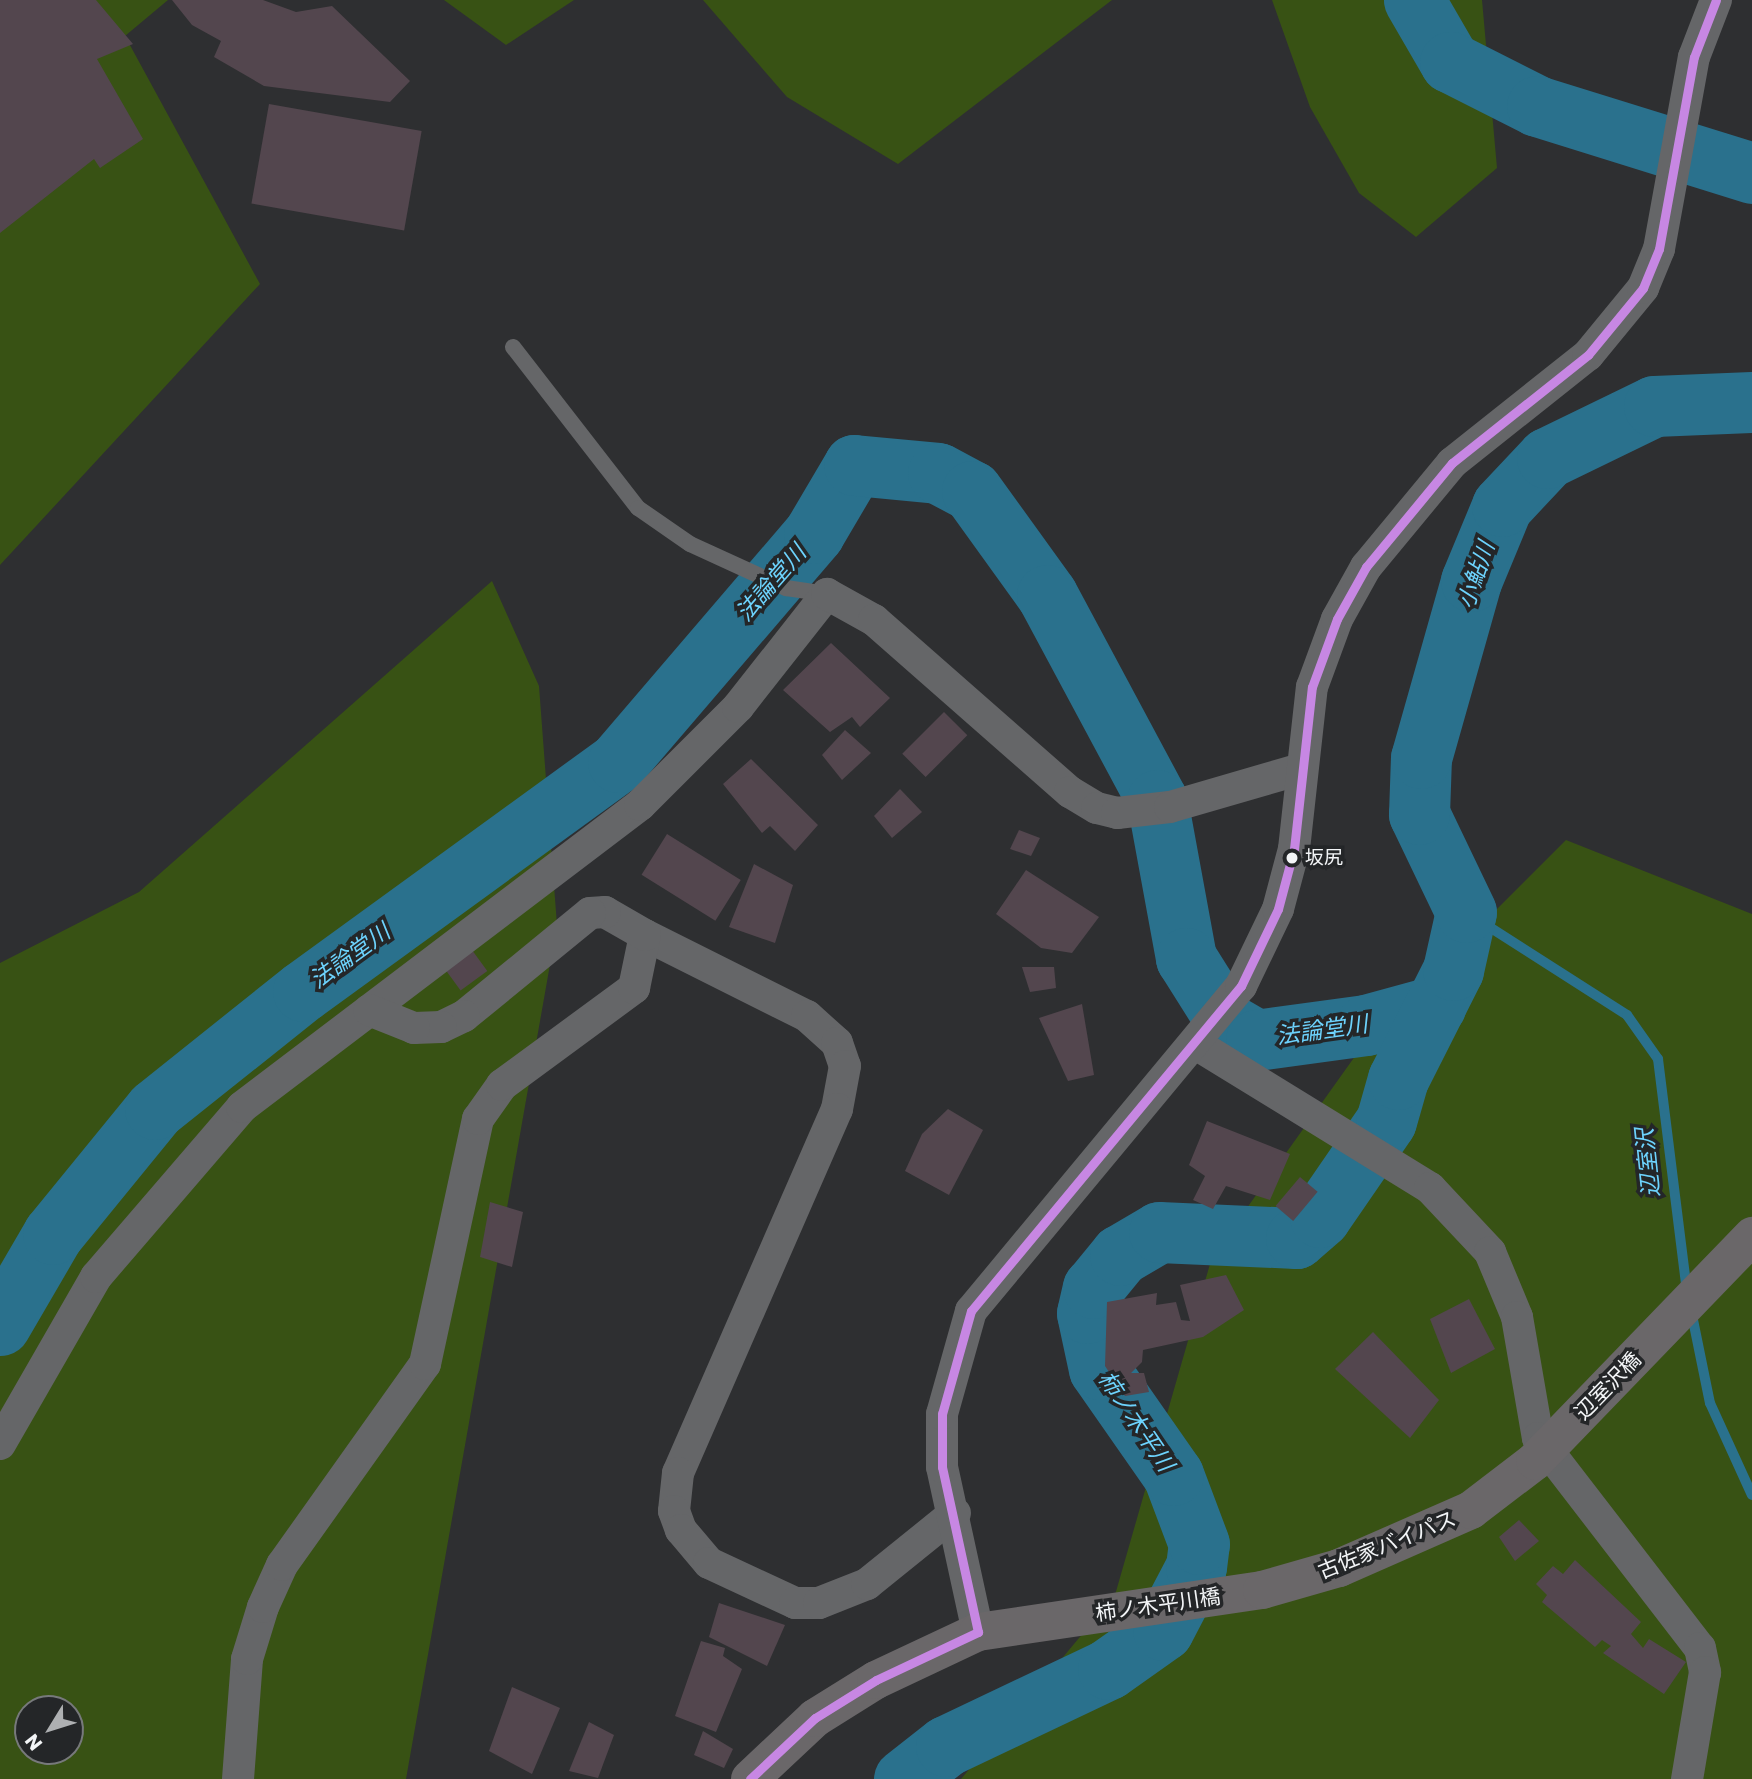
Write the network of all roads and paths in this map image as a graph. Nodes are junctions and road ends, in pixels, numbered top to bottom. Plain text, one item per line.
1 (1716, 0) edge
2 (513, 347) dead end
3 (827, 594) junction
4 (1301, 769) junction
5 (645, 935) junction
6 (369, 1010) junction
7 (1196, 1044) junction
8 (1744, 1244) edge
9 (0, 1444) edge
10 (1471, 1510) joint
11 (954, 1513) junction
12 (1262, 1590) joint
13 (978, 1632) junction
14 (238, 1779) edge
15 (750, 1779) edge
16 (1688, 1779) edge

1 - 4 street
2 - 3 lane
3 - 4 street
3 - 6 street
4 - 7 street
5 - 6 street
5 - 11 street
5 - 14 street
6 - 9 street
7 - 11 street
7 - 16 street
8 - 10 main road, 辺室沢橋
10 - 12 main road, 古佐家バイパス
11 - 13 street
12 - 13 main road, 柿ノ木平川橋
13 - 15 main road

